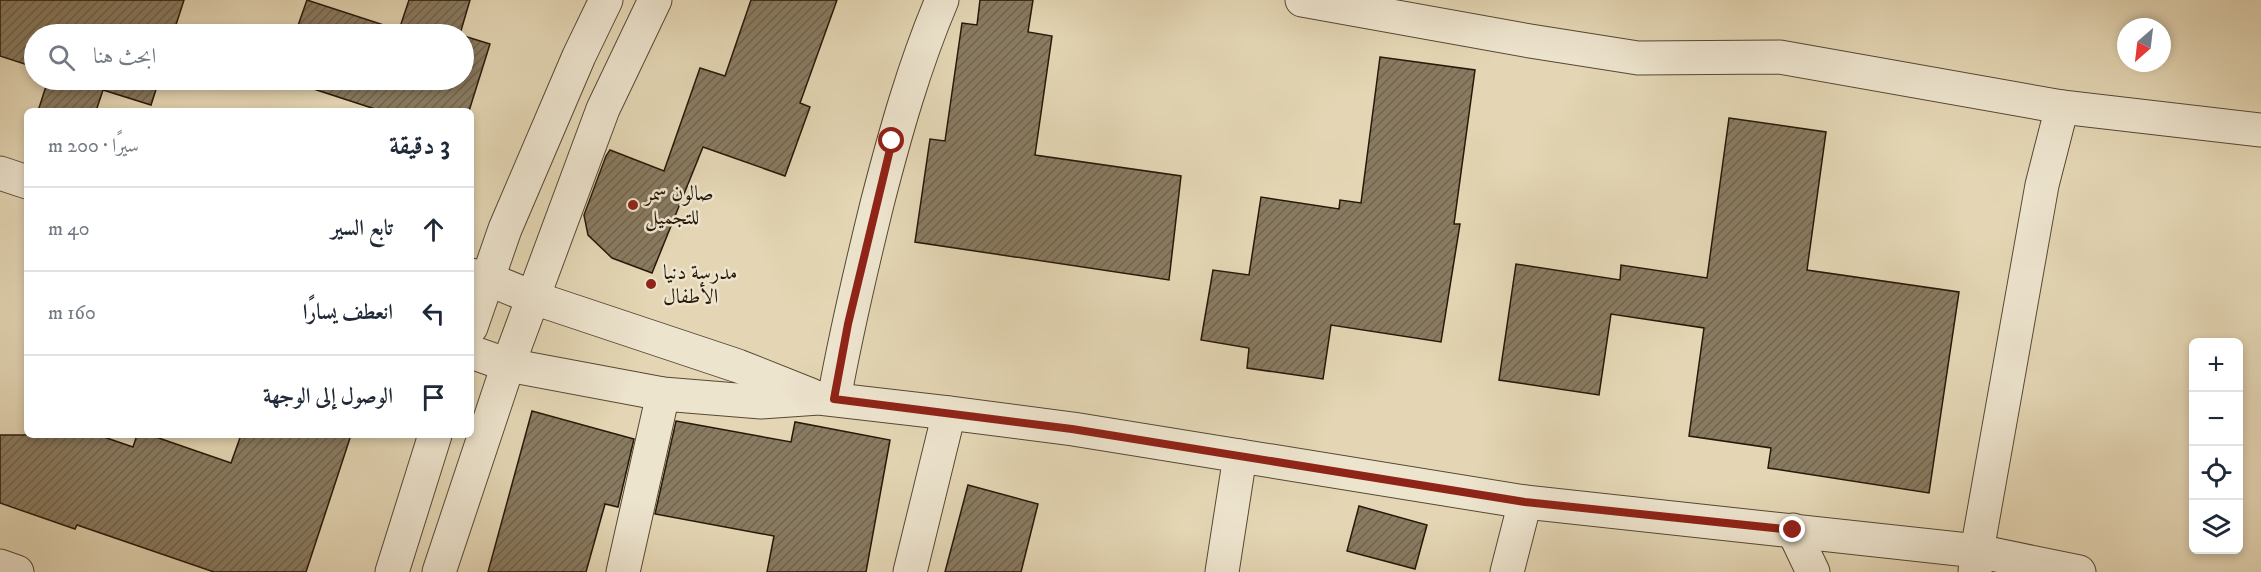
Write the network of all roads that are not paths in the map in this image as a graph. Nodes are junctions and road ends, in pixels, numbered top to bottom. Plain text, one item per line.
1 (606, 0) edge
2 (655, 0) edge
3 (942, 0) edge
4 (1302, 0) edge
5 (2062, 107) junction
6 (2261, 130) edge
7 (0, 173) edge
8 (24, 181) edge
9 (480, 277) edge
10 (534, 298) junction
11 (474, 310) edge
12 (474, 353) edge
13 (508, 365) junction
14 (663, 394) junction
15 (826, 398) junction
16 (950, 413) junction
17 (434, 438) edge
18 (1240, 456) junction
19 (1525, 502) junction
20 (1793, 530) junction
21 (1976, 561) edge
22 (0, 566) edge
23 (17, 572) edge
24 (392, 572) edge
25 (440, 572) edge
26 (624, 572) edge
27 (910, 572) edge
28 (1222, 572) edge
29 (1508, 572) edge
30 (1813, 572) edge
31 (2079, 572) edge

1 - 9 street
2 - 10 street
3 - 15 street
4 - 5 street
5 - 6 street
5 - 21 street
7 - 8 street
9 - 10 street
9 - 11 street
10 - 13 street
10 - 15 street
12 - 13 street
13 - 14 street
13 - 25 street
14 - 15 street
14 - 26 street
15 - 16 street
16 - 18 street
16 - 27 street
17 - 24 street
18 - 19 street
18 - 28 street
19 - 20 street
19 - 29 street
20 - 21 street
20 - 30 street
21 - 31 street
22 - 23 street

